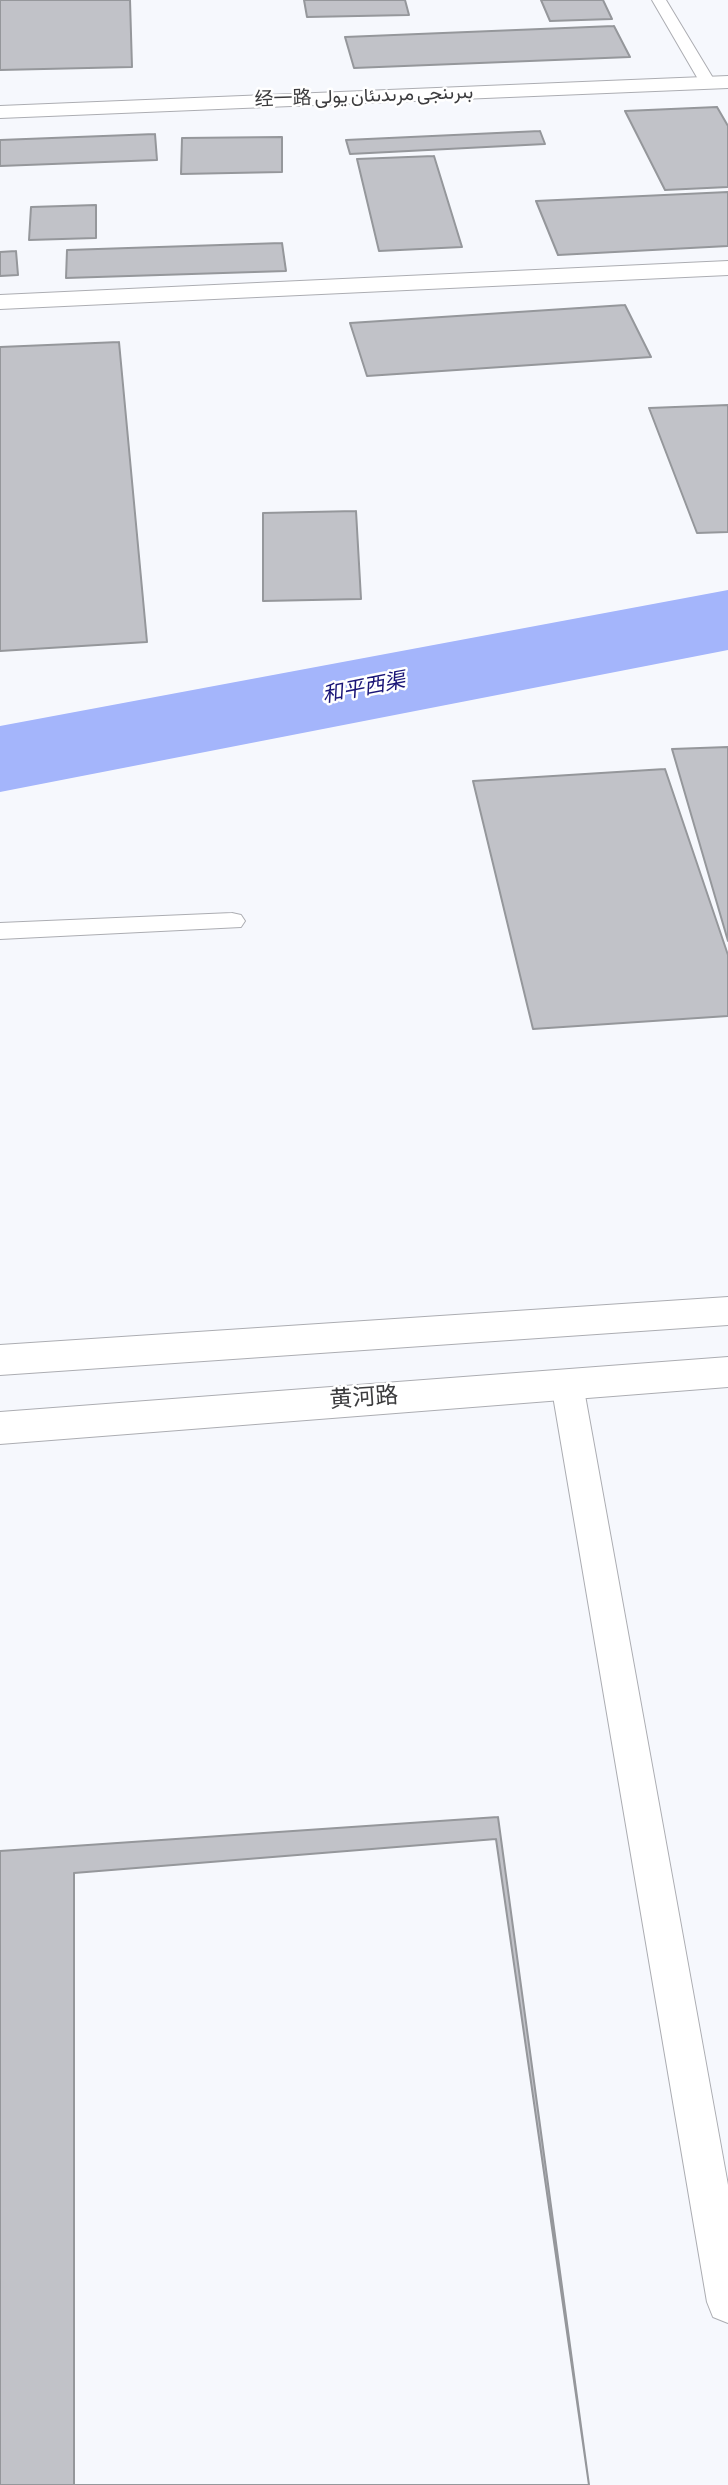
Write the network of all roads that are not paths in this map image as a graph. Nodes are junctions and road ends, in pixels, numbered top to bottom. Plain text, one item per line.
1 (659, 0) edge
2 (718, 83) edge
3 (0, 111) edge
4 (728, 268) edge
5 (0, 302) edge
6 (232, 921) dead end
7 (0, 931) edge
8 (728, 1311) edge
9 (0, 1360) edge
10 (728, 1372) edge
11 (567, 1384) junction
12 (0, 1428) edge
13 (728, 2302) edge

1 - 2 lane
2 - 3 street, 经一路 بىرىنجى مرىدىئان يولى
4 - 5 street
6 - 7 lane
8 - 9 street
10 - 11 street, 黄河路
11 - 12 street, 黄河路
11 - 13 lane

